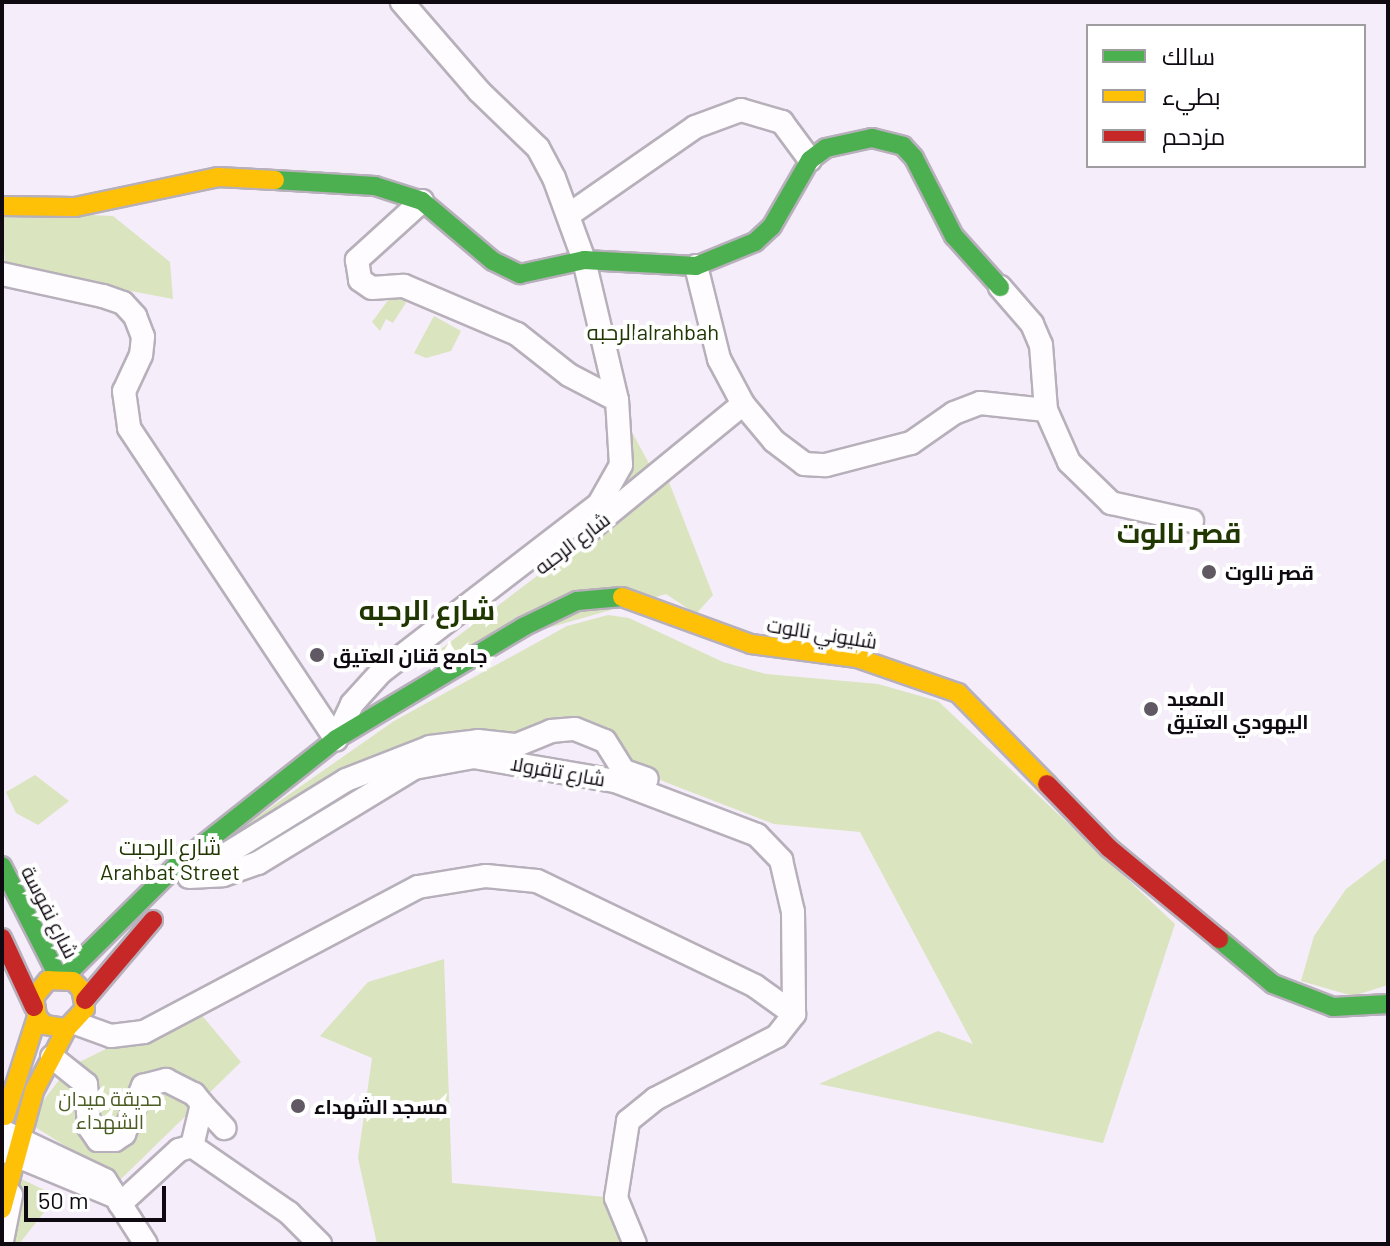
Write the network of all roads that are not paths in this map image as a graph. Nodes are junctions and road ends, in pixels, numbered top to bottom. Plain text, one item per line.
1 (402, 2) edge
2 (810, 160) junction
3 (422, 201) junction
4 (2, 206) edge
5 (570, 214) junction
6 (584, 260) junction
7 (696, 266) junction
8 (2, 274) edge
9 (1000, 287) joint
10 (617, 400) junction
11 (743, 404) junction
12 (1046, 410) junction
13 (1192, 521) dead end
14 (392, 664) junction
15 (336, 739) junction
16 (757, 835) junction
17 (208, 841) junction
18 (2, 866) edge
19 (189, 877) junction
20 (2, 938) edge
21 (61, 978) junction
22 (24, 1000) edge
23 (85, 1000) junction
24 (1388, 1004) edge
25 (794, 1014) junction
26 (71, 1026) junction
27 (52, 1057) junction
28 (2, 1068) edge
29 (2, 1097) edge
30 (202, 1104) junction
31 (224, 1128) dead end
32 (13, 1142) edge
33 (192, 1146) junction
34 (115, 1199) junction
35 (2, 1209) edge
36 (2, 1241) edge
37 (146, 1244) edge
38 (320, 1244) edge
39 (635, 1244) edge

1 - 5 street
2 - 5 street
2 - 7 main road
2 - 9 main road
3 - 4 main road
3 - 6 main road
3 - 10 street
5 - 6 street
6 - 7 main road
6 - 10 street
7 - 11 street
8 - 15 street
9 - 12 street
10 - 14 street
11 - 12 street
11 - 14 street, شارع الرحبه
12 - 13 street
14 - 15 street
15 - 17 main road, شليوني نالوت
15 - 24 main road, شليوني نالوت
16 - 19 street, شارع تاقرولا
16 - 19 street
16 - 25 street, شارع تاقرولا
17 - 19 main road
17 - 21 main road
18 - 21 main road, شارع نفوسة
19 - 23 main road
20 - 22 main road
21 - 22 main road
21 - 23 main road
22 - 26 main road
22 - 32 main road
23 - 26 main road
25 - 26 street
25 - 39 street
26 - 27 main road
27 - 30 street
27 - 32 main road
28 - 29 street
30 - 31 street
30 - 33 street
32 - 34 street
32 - 35 main road
32 - 36 street
33 - 34 street
33 - 38 street
34 - 37 street

